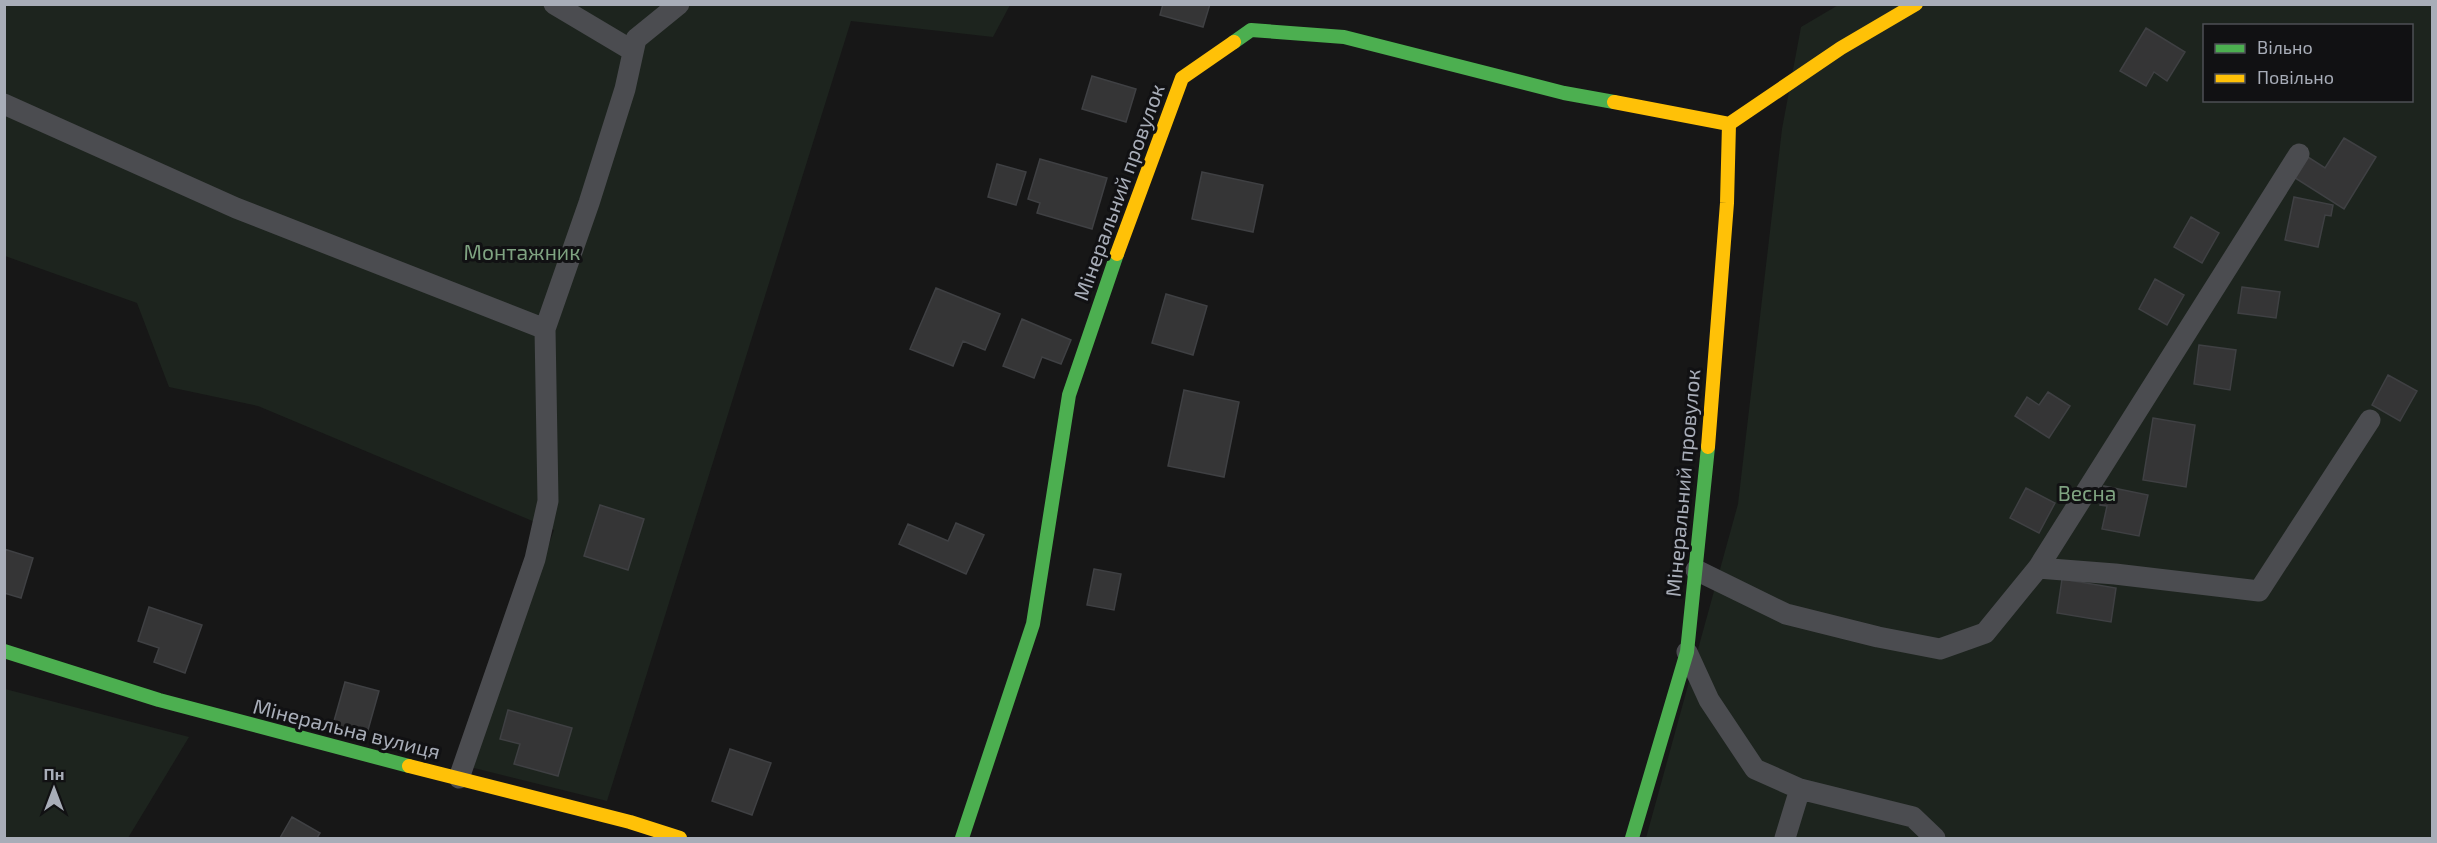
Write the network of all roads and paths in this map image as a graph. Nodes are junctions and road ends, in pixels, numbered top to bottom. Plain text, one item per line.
1 (554, 4) edge
2 (679, 4) edge
3 (1916, 4) edge
4 (633, 51) junction
5 (4, 104) edge
6 (1729, 124) junction
7 (2299, 154) dead end
8 (545, 329) junction
9 (2370, 420) dead end
10 (2038, 568) junction
11 (1696, 570) junction
12 (4, 651) edge
13 (1687, 652) junction
14 (459, 778) junction
15 (1800, 789) junction
16 (680, 838) edge
17 (962, 838) edge
18 (1632, 838) edge
19 (1785, 838) edge
20 (1935, 838) edge

1 - 4 lane
2 - 4 lane
3 - 6 street
4 - 8 lane
5 - 8 lane
6 - 11 street, Мінеральний провулок
6 - 17 street, Мінеральний провулок
7 - 10 lane
8 - 14 lane
9 - 10 lane
10 - 11 lane
11 - 13 street, Мінеральний провулок
12 - 14 street, Мінеральна вулиця
13 - 15 lane
13 - 18 street, Мінеральний провулок
14 - 16 street, Мінеральна вулиця
15 - 19 lane
15 - 20 lane

